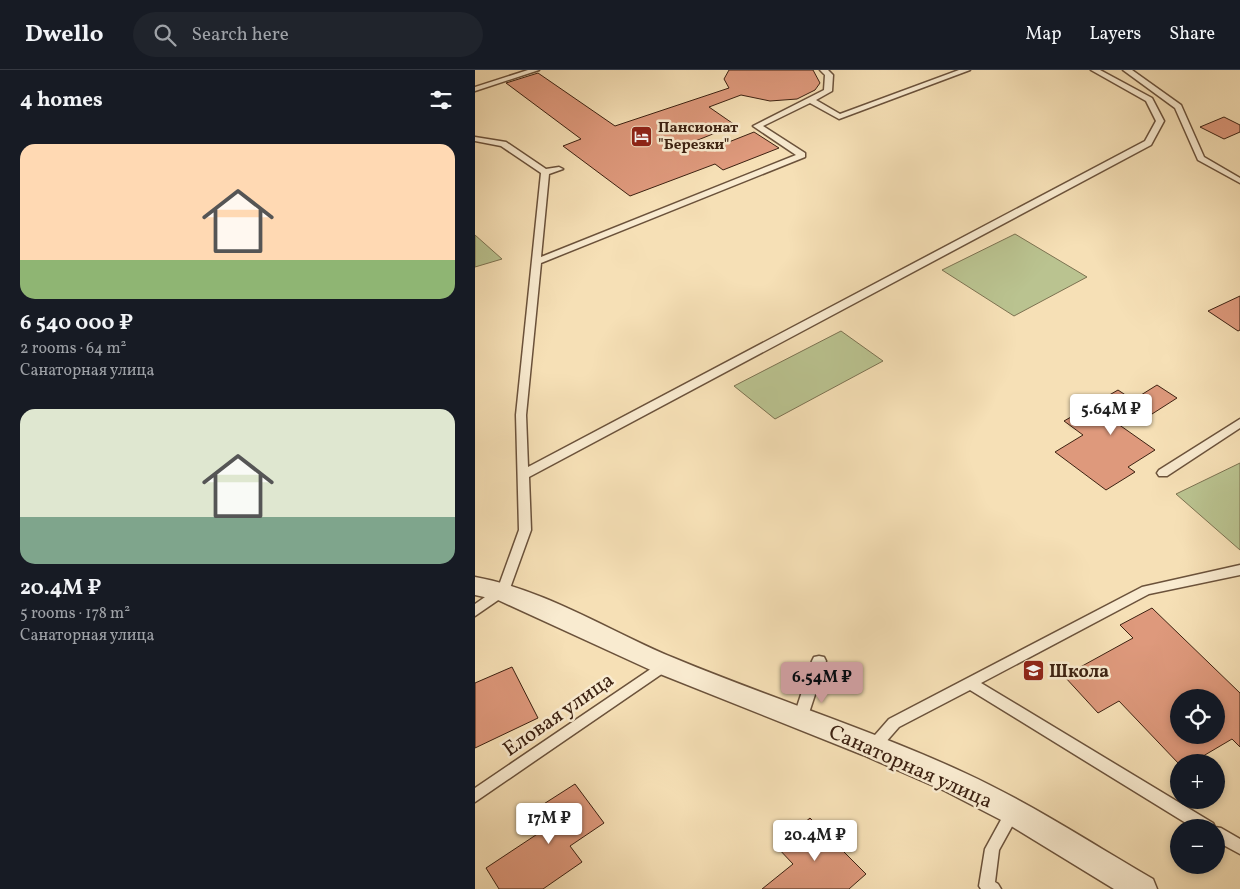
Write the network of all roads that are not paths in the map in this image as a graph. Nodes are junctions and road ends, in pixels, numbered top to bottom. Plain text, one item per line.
1 (535, 70) edge
2 (824, 70) edge
3 (966, 70) edge
4 (1095, 70) edge
5 (1127, 70) edge
6 (475, 89) edge
7 (810, 100) junction
8 (475, 139) edge
9 (559, 169) dead end
10 (545, 172) junction
11 (1240, 181) edge
12 (536, 262) junction
13 (1240, 423) edge
14 (1163, 473) dead end
15 (523, 475) junction
16 (1240, 570) edge
17 (475, 586) edge
18 (503, 591) junction
19 (475, 611) edge
20 (819, 661) dead end
21 (664, 666) junction
22 (970, 683) junction
23 (800, 719) junction
24 (873, 747) junction
25 (475, 796) edge
26 (1013, 812) junction
27 (1192, 819) edge
28 (1225, 838) edge
29 (1240, 847) edge
30 (993, 889) edge
31 (1142, 889) edge

1 - 6 lane
2 - 7 lane
3 - 7 lane
4 - 15 lane
5 - 11 lane
7 - 12 lane
8 - 10 lane
9 - 10 lane
10 - 12 lane
12 - 15 lane
13 - 14 lane
15 - 18 lane
16 - 22 lane
17 - 18 street, Санаторная улица
18 - 19 lane
18 - 21 street, Санаторная улица
20 - 23 lane
21 - 23 street, Санаторная улица
21 - 25 lane, Еловая улица
22 - 24 lane
22 - 27 lane
23 - 24 street, Санаторная улица
24 - 26 street, Санаторная улица
26 - 30 lane
26 - 31 street, Санаторная улица
28 - 29 lane

